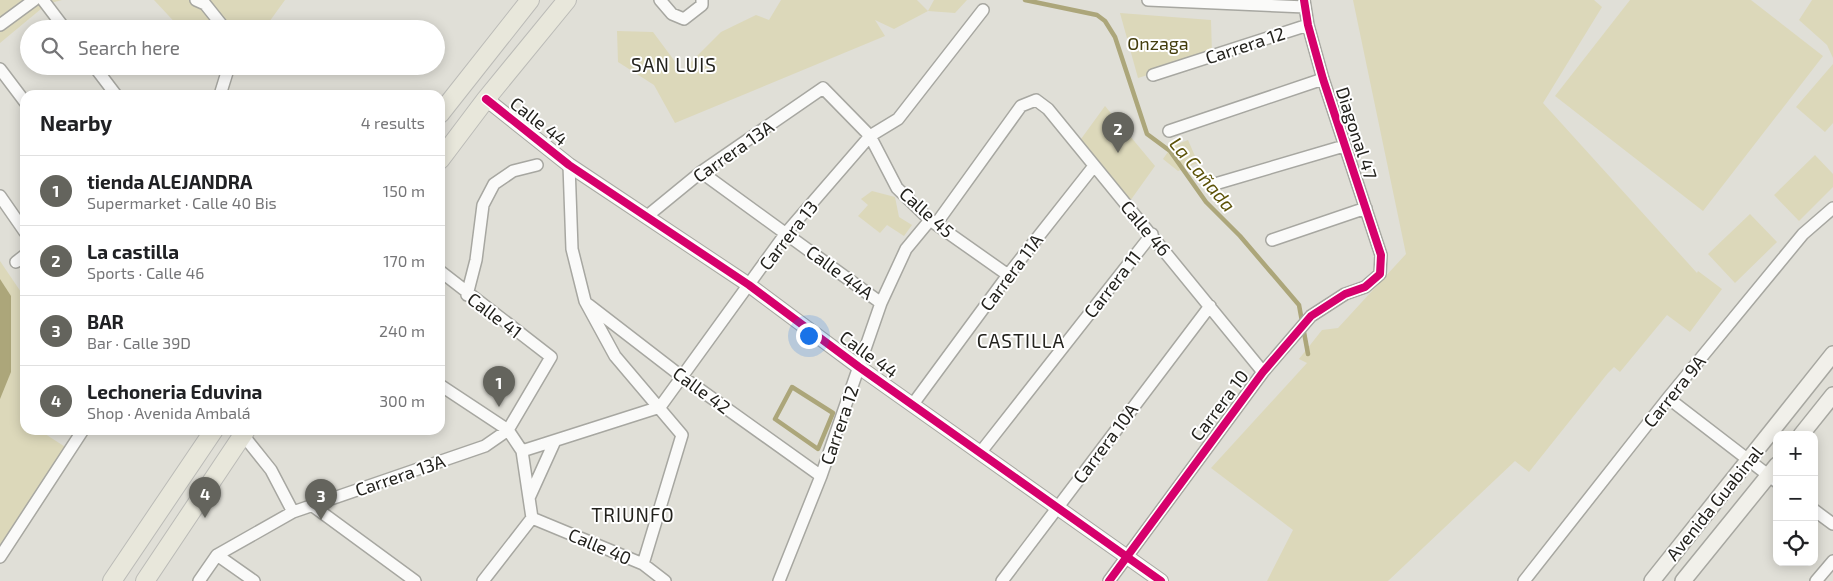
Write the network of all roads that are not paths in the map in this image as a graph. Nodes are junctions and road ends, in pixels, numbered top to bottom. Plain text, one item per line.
1 (34, 0) edge
2 (43, 0) edge
3 (196, 0) edge
4 (567, 0) edge
5 (660, 0) edge
6 (702, 0) edge
7 (1153, 0) edge
8 (526, 2) edge
9 (1304, 4) edge
10 (983, 10) dead end
11 (58, 20) edge
12 (218, 20) edge
13 (0, 25) edge
14 (1308, 25) junction
15 (0, 69) edge
16 (101, 75) edge
17 (226, 75) edge
18 (1154, 75) dead end
19 (1324, 79) junction
20 (823, 88) joint
21 (112, 90) edge
22 (222, 90) edge
23 (20, 95) edge
24 (486, 99) junction
25 (1021, 106) joint
26 (445, 107) edge
27 (1169, 131) dead end
28 (870, 136) junction
29 (1344, 146) junction
30 (445, 153) edge
31 (537, 164) dead end
32 (569, 164) junction
33 (1094, 166) junction
34 (701, 172) junction
35 (1215, 184) dead end
36 (0, 196) edge
37 (1366, 208) junction
38 (1833, 208) edge
39 (646, 217) junction
40 (933, 222) junction
41 (20, 225) edge
42 (786, 233) junction
43 (1152, 234) junction
44 (1272, 240) dead end
45 (1380, 274) joint
46 (445, 275) edge
47 (1008, 275) junction
48 (749, 285) junction
49 (467, 294) junction
50 (585, 301) junction
51 (881, 303) junction
52 (1210, 306) junction
53 (1833, 354) edge
54 (551, 357) joint
55 (859, 366) junction
56 (1263, 372) junction
57 (681, 376) junction
58 (445, 388) edge
59 (1833, 395) edge
60 (1668, 398) junction
61 (913, 404) junction
62 (660, 406) junction
63 (508, 430) junction
64 (1804, 431) edge
65 (80, 435) edge
66 (211, 435) edge
67 (242, 435) edge
68 (246, 435) edge
69 (554, 443) junction
70 (522, 452) junction
71 (980, 452) junction
72 (1748, 461) junction
73 (1773, 474) edge
74 (821, 476) junction
75 (1773, 476) edge
76 (529, 498) junction
77 (313, 506) junction
78 (1056, 508) junction
79 (293, 512) junction
80 (1818, 513) edge
81 (532, 518) junction
82 (1833, 524) edge
83 (217, 555) junction
84 (1126, 556) junction
85 (0, 557) edge
86 (1833, 561) edge
87 (643, 564) junction
88 (112, 581) edge
89 (145, 581) edge
90 (199, 581) edge
91 (254, 581) edge
92 (415, 581) edge
93 (483, 581) edge
94 (665, 581) edge
95 (779, 581) edge
96 (1002, 581) edge
97 (1109, 581) edge
98 (1161, 581) edge
99 (1524, 581) edge
100 (1652, 581) edge
101 (1683, 581) edge
102 (1816, 581) edge

1 - 13 street
2 - 11 street
3 - 12 street
4 - 24 main road
5 - 6 street
7 - 9 street
8 - 26 main road
9 - 14 street, Diagonal 47
10 - 28 street, Carrera 13
14 - 18 street, Carrera 12
14 - 19 street, Diagonal 47
15 - 23 street
16 - 21 street
17 - 22 street
19 - 27 street
19 - 29 street, Diagonal 47
20 - 28 street, Calle 45
20 - 34 street, Carrera 13A
24 - 30 main road
24 - 32 street, Calle 44
25 - 33 street, Calle 46
25 - 40 street, Carrera 12
28 - 40 street, Calle 45
28 - 42 street, Carrera 13
29 - 35 street
29 - 37 street, Diagonal 47
31 - 49 street
32 - 39 street, Calle 44
32 - 50 street
33 - 43 street, Calle 46
33 - 47 street, Carrera 11A
34 - 39 street, Carrera 13A
34 - 42 street, Calle 44A
36 - 41 street
37 - 44 street
37 - 45 street, Diagonal 47
38 - 60 street, Carrera 9A
39 - 48 street, Calle 44
40 - 47 street, Calle 45
40 - 51 street, Carrera 12
42 - 48 street, Carrera 13
42 - 51 street, Calle 44A
43 - 52 street, Calle 46
43 - 71 street, Carrera 11
45 - 56 street, Carrera 10
46 - 49 street, Calle 41
47 - 61 street, Carrera 11A
48 - 55 street, Calle 44
48 - 57 street, Carrera 13
49 - 54 street, Calle 41
50 - 57 street, Calle 42
50 - 62 street
51 - 55 street, Carrera 12
52 - 56 street, Calle 46
52 - 78 street, Carrera 10A
53 - 72 main road, Avenida Guabinal
54 - 63 street, Carrera 13A
55 - 61 street, Calle 44
55 - 74 street, Carrera 12
56 - 84 street, Carrera 10
57 - 62 street, Carrera 13
57 - 74 street, Calle 42
58 - 63 street
59 - 64 main road
60 - 72 street
60 - 99 street, Carrera 9A
61 - 71 street, Calle 44
62 - 69 street
62 - 87 street
63 - 70 street
63 - 77 street, Carrera 13A
65 - 85 street
66 - 88 main road
67 - 89 main road
68 - 79 street
69 - 70 street
69 - 76 street
70 - 76 street
71 - 78 street, Calle 44
72 - 73 street
72 - 100 main road, Avenida Guabinal
74 - 95 street, Carrera 12
75 - 101 main road, Avenida Guabinal
76 - 81 street
77 - 79 street, Carrera 13A
77 - 92 street
78 - 84 street, Calle 44
78 - 96 street, Carrera 10A
79 - 83 street, Carrera 13A
80 - 82 street
81 - 87 street, Calle 40
81 - 93 street
83 - 90 street, Carrera 13A
83 - 91 street
84 - 97 street, Carrera 10
84 - 98 street, Calle 44
86 - 102 street
87 - 94 street, Calle 40

